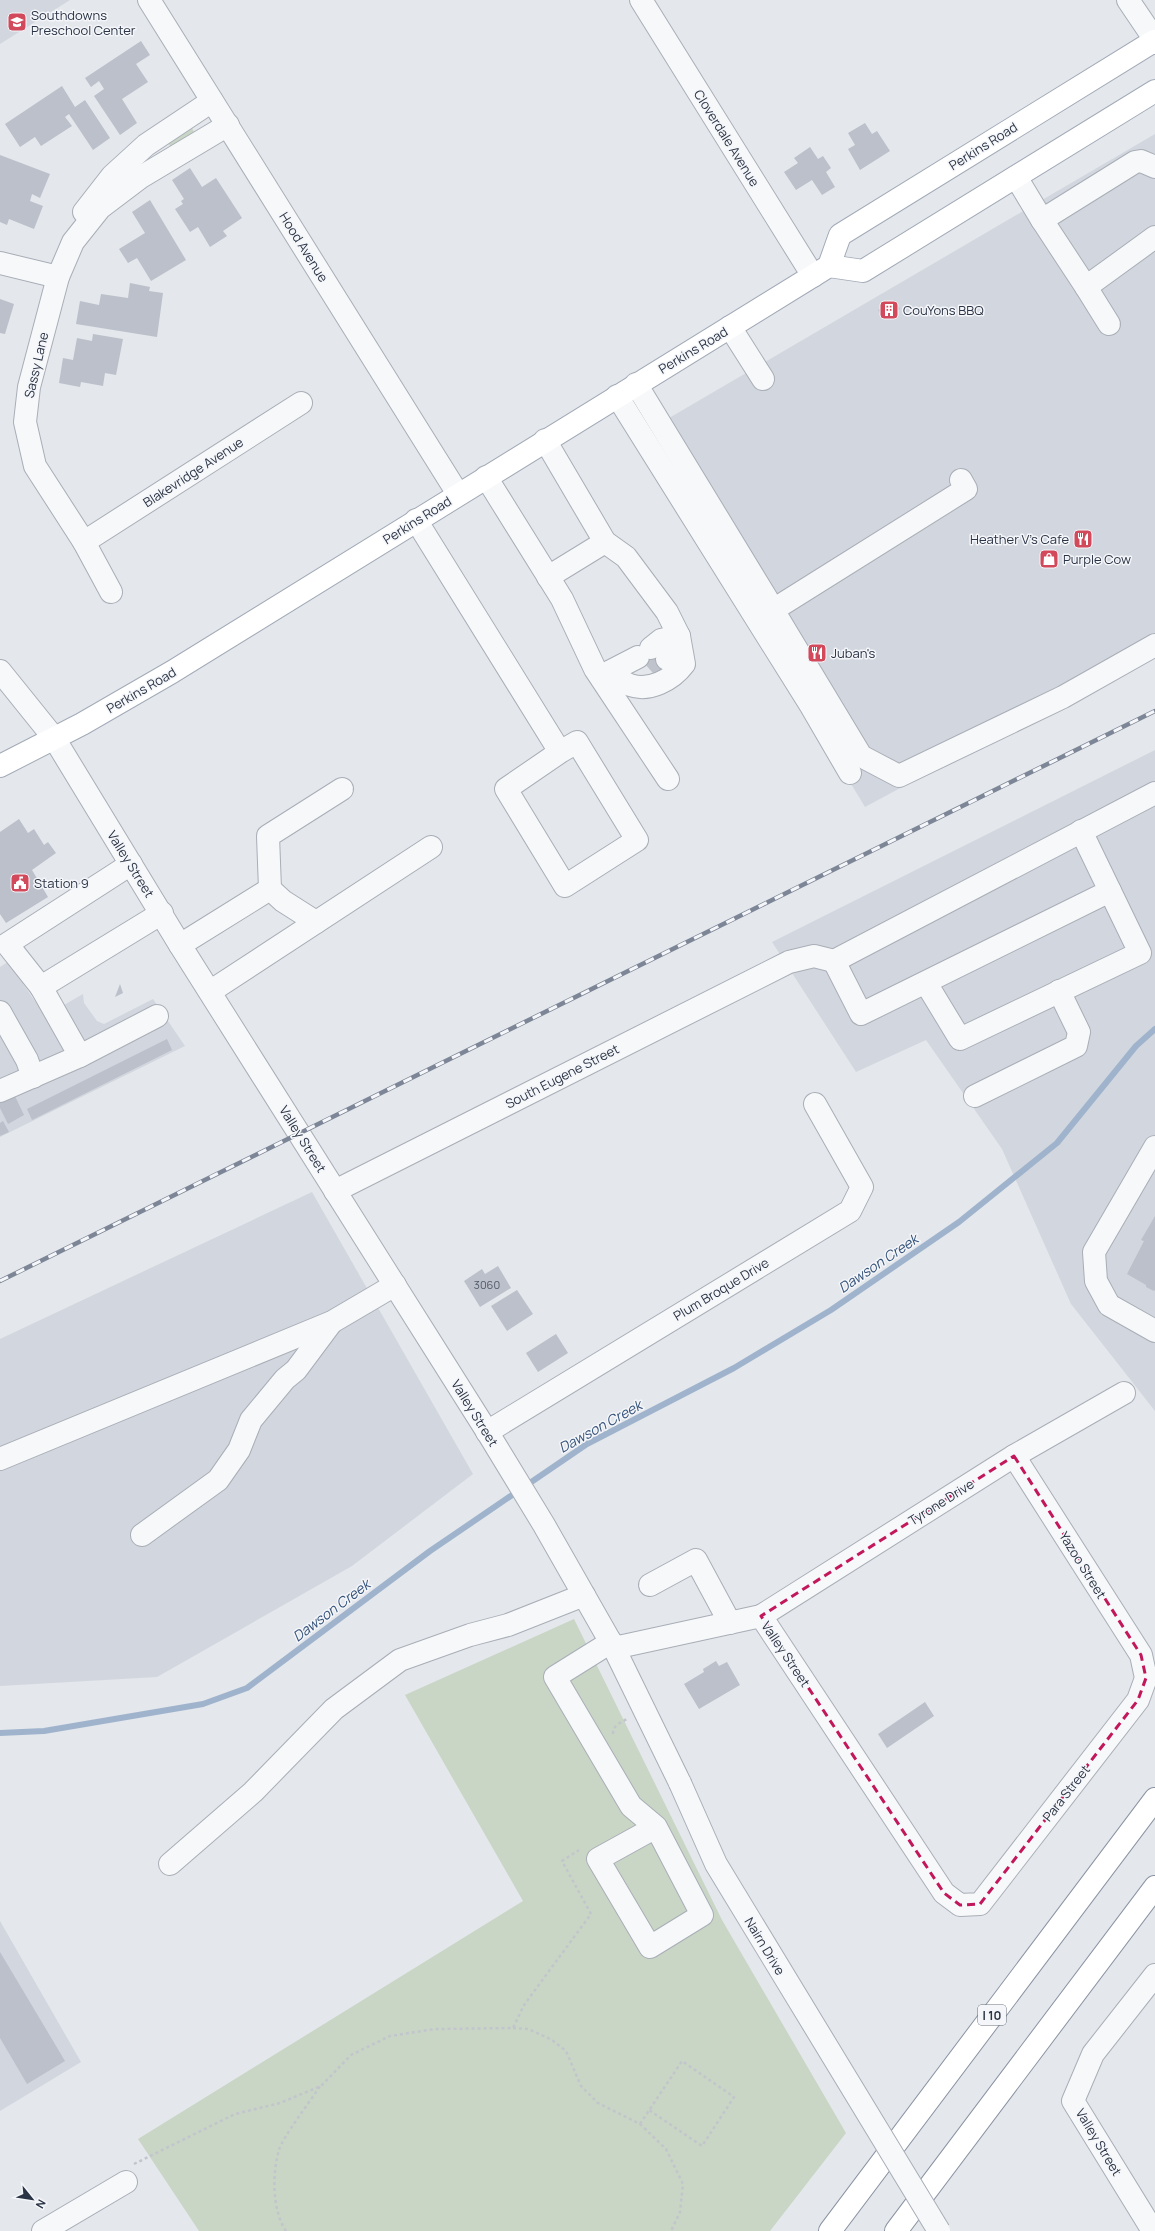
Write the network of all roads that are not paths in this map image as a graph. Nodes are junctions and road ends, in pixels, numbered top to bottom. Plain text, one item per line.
1 (149, 0) edge
2 (641, 0) edge
3 (1128, 0) edge
4 (1155, 41) edge
5 (1155, 91) edge
6 (212, 101) junction
7 (228, 125) junction
8 (1155, 167) edge
9 (1016, 177) junction
10 (1042, 220) junction
11 (1155, 237) edge
12 (74, 242) junction
13 (0, 263) edge
14 (821, 271) junction
15 (58, 276) junction
16 (1086, 287) junction
17 (1109, 324) dead end
18 (730, 327) junction
19 (763, 379) dead end
20 (636, 384) junction
21 (617, 396) junction
22 (302, 403) dead end
23 (545, 440) junction
24 (486, 476) junction
25 (961, 480) dead end
26 (458, 494) junction
27 (416, 520) junction
28 (84, 542) junction
29 (606, 542) junction
30 (548, 577) junction
31 (111, 592) dead end
32 (767, 599) dead end
33 (679, 636) junction
34 (1155, 645) edge
35 (602, 671) junction
36 (3, 683) edge
37 (54, 738) junction
38 (560, 752) junction
39 (0, 766) edge
40 (850, 773) dead end
41 (668, 779) dead end
42 (342, 789) dead end
43 (1155, 793) edge
44 (1081, 832) junction
45 (431, 847) dead end
46 (131, 864) junction
47 (270, 889) junction
48 (1110, 891) junction
49 (162, 913) junction
50 (316, 922) junction
51 (4, 938) edge
52 (180, 944) junction
53 (834, 961) junction
54 (926, 982) junction
55 (41, 987) junction
56 (211, 991) junction
57 (1059, 991) junction
58 (0, 1012) edge
59 (157, 1016) dead end
60 (80, 1056) junction
61 (33, 1077) junction
62 (0, 1091) edge
63 (975, 1096) dead end
64 (815, 1104) dead end
65 (1155, 1147) edge
66 (335, 1191) junction
67 (395, 1285) junction
68 (332, 1322) junction
69 (1155, 1331) edge
70 (1124, 1393) dead end
71 (487, 1433) junction
72 (1014, 1456) junction
73 (0, 1459) edge
74 (142, 1535) dead end
75 (650, 1585) dead end
76 (584, 1595) junction
77 (761, 1616) junction
78 (730, 1623) junction
79 (612, 1645) junction
80 (1146, 1678) joint
81 (1155, 1799) edge
82 (656, 1827) junction
83 (170, 1864) dead end
84 (1155, 1887) edge
85 (980, 1904) joint
86 (1155, 1975) edge
87 (129, 2173) road end
88 (43, 2231) edge
89 (830, 2231) edge
90 (896, 2231) edge
91 (939, 2231) edge
92 (1153, 2231) edge

1 - 6 street, Hood Avenue
2 - 14 street, Cloverdale Avenue
3 - 4 street
4 - 14 main road, Perkins Road
5 - 9 main road
6 - 7 street, Hood Avenue
6 - 12 street, Sassy Lane
7 - 12 street, Sassy Lane
7 - 26 street, Hood Avenue
8 - 10 street
9 - 10 street
9 - 14 main road
10 - 16 street
11 - 16 street
12 - 15 street, Sassy Lane
13 - 15 street
14 - 18 main road, Perkins Road
15 - 28 street, Sassy Lane
16 - 17 street
18 - 19 street
18 - 20 main road, Perkins Road
20 - 21 main road, Perkins Road
20 - 32 street
21 - 23 main road, Perkins Road
21 - 40 street
22 - 28 street, Blakevridge Avenue
23 - 24 main road, Perkins Road
23 - 29 street
24 - 26 main road, Perkins Road
24 - 30 street
25 - 34 street
26 - 27 main road, Perkins Road
27 - 37 main road, Perkins Road
27 - 38 street
28 - 31 street, Sassy Lane
29 - 30 street
29 - 33 street
30 - 35 street
33 - 35 street
33 - 35 street
35 - 41 street
36 - 37 street, Valley Street
37 - 39 main road, Perkins Road
37 - 46 street, Valley Street
38 - 38 street
42 - 47 street
43 - 44 street
44 - 48 street
44 - 53 street
45 - 50 street
46 - 49 street, Valley Street
46 - 51 street
47 - 50 street
47 - 52 street
48 - 54 street
48 - 57 street
49 - 52 street, Valley Street
49 - 55 street
50 - 56 street
51 - 55 street
52 - 56 street, Valley Street
53 - 54 street
53 - 66 street, South Eugene Street
54 - 57 street
55 - 60 street
56 - 66 street, Valley Street
57 - 63 street
58 - 61 street
59 - 60 street
60 - 61 street
61 - 62 street
64 - 71 street, Plum Broque Drive
65 - 69 street
66 - 67 street, Valley Street
67 - 68 street
67 - 71 street, Valley Street
68 - 73 street
68 - 74 street
70 - 72 street, Tyrone Drive
71 - 76 street, Valley Street
72 - 77 street, Tyrone Drive
72 - 80 street, Yazoo Street
75 - 78 street
76 - 79 street, Valley Street
76 - 83 street
77 - 78 street, Valley Street
77 - 85 street, Valley Street
78 - 79 street, Valley Street
79 - 82 street
79 - 91 street, Nairn Drive, bridge
80 - 85 street, Para Street
81 - 89 main road, I 10
82 - 82 street
84 - 90 main road
86 - 92 street, Valley Street
87 - 88 street

